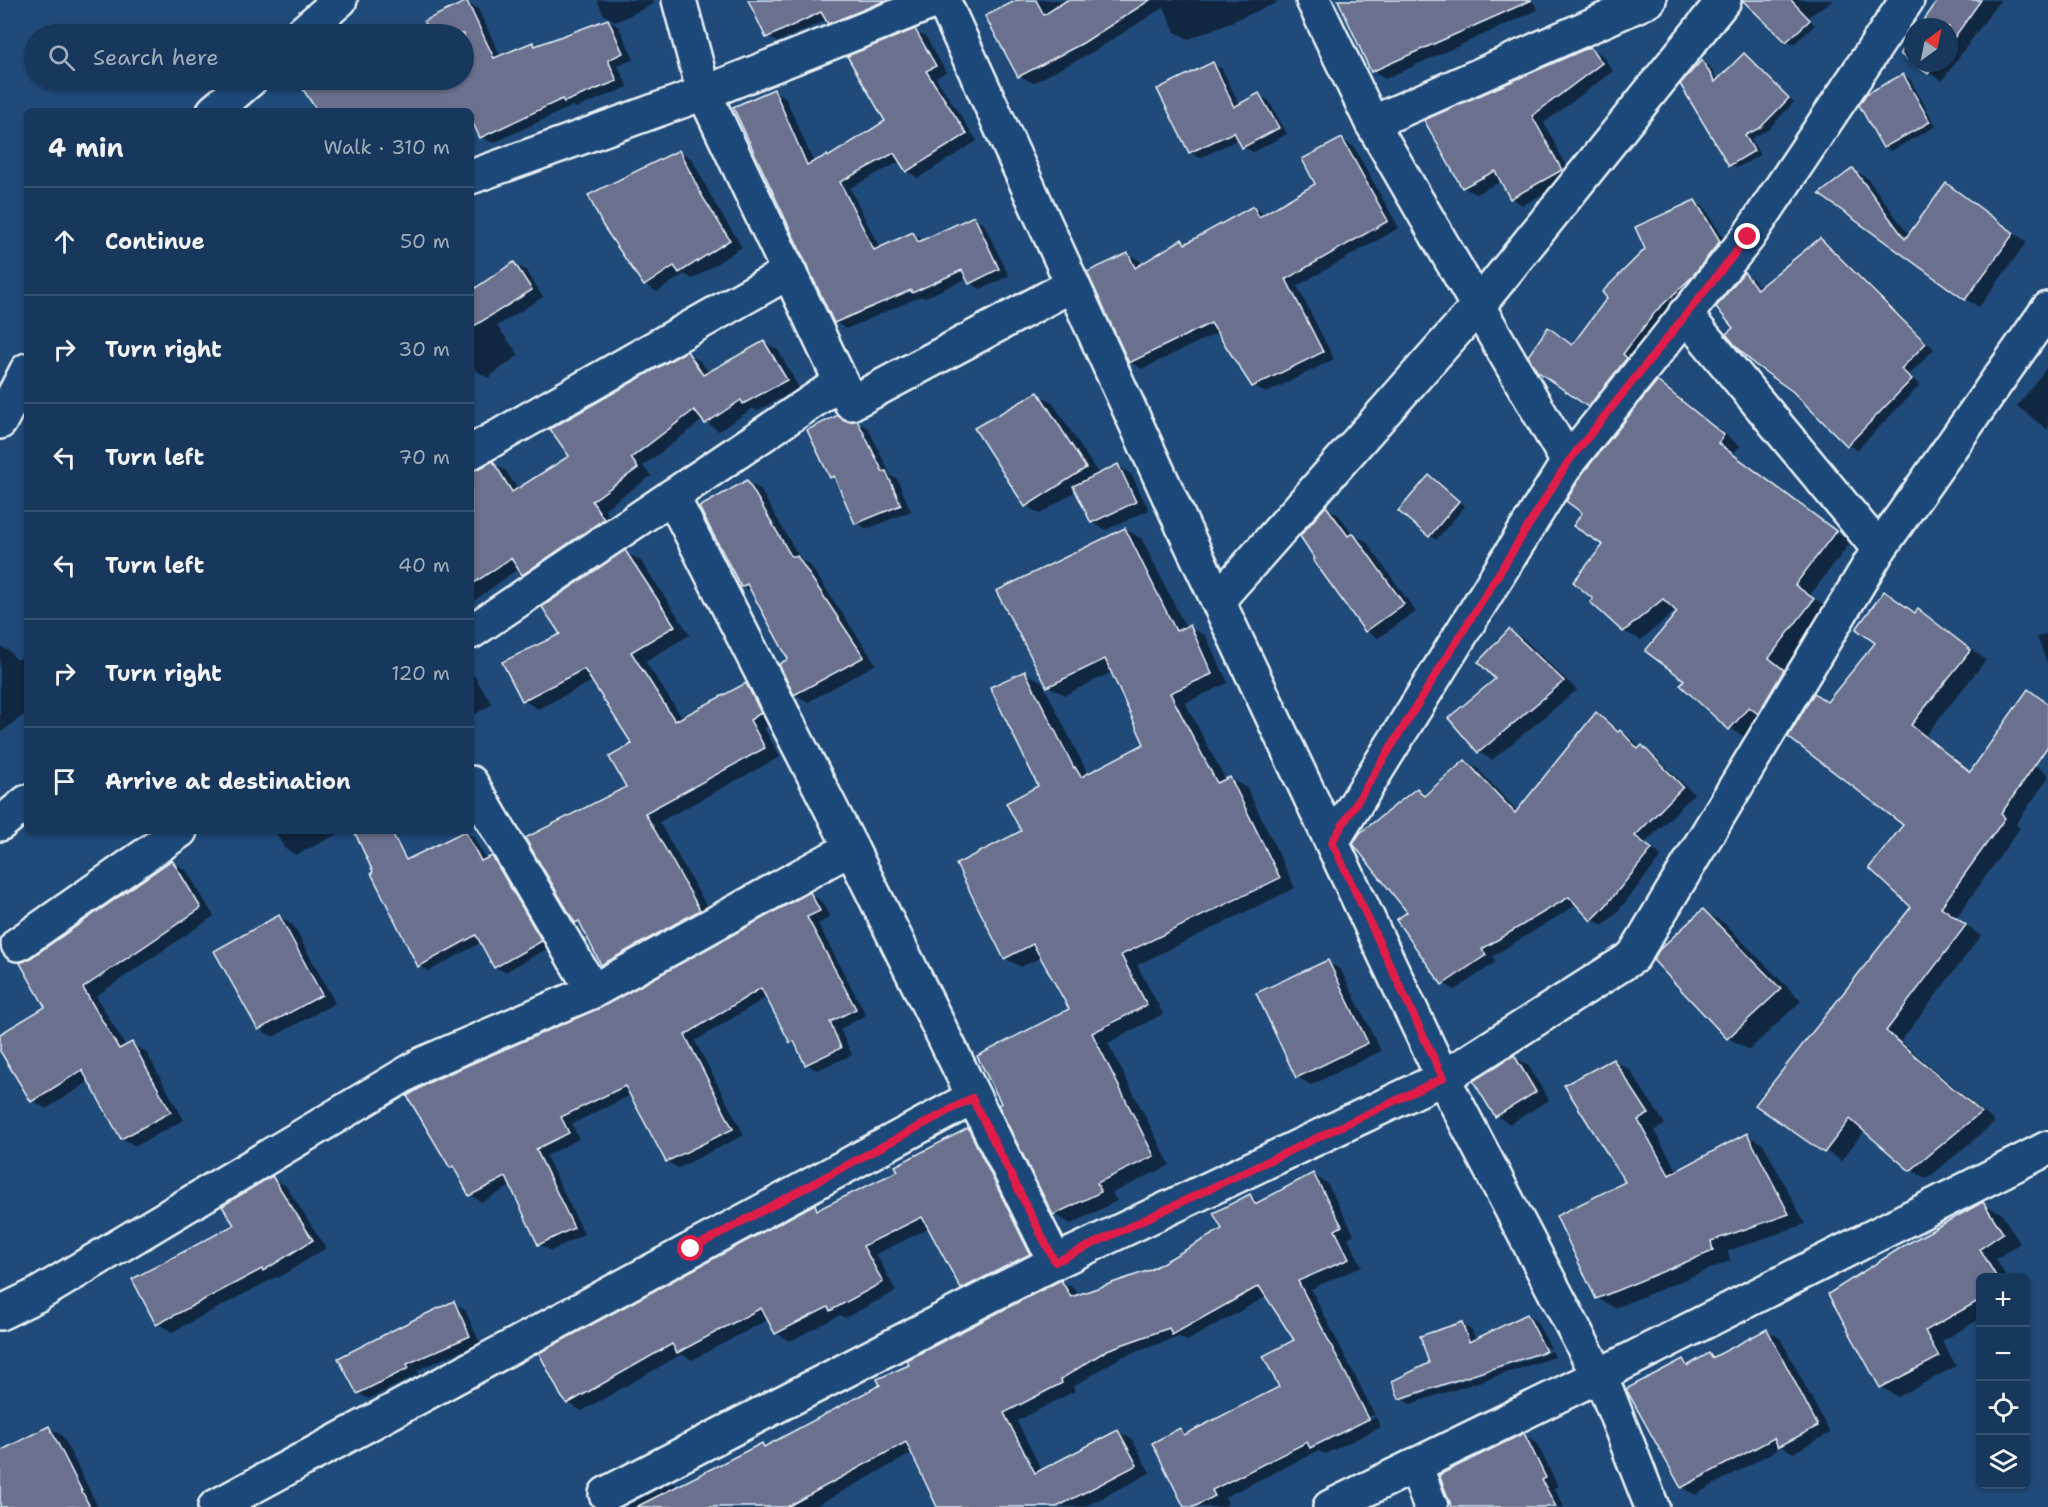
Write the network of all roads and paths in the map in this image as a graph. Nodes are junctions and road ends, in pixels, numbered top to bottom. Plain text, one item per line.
1 (340, 0) edge
2 (679, 0) edge
3 (940, 0) edge
4 (1313, 0) edge
5 (1649, 0) edge
6 (1724, 0) edge
7 (1907, 0) edge
8 (312, 24) edge
9 (238, 90) edge
10 (704, 93) junction
11 (217, 108) edge
12 (1372, 123) junction
13 (474, 176) edge
14 (789, 272) junction
15 (1072, 285) junction
16 (1478, 306) junction
17 (2048, 309) edge
18 (1685, 315) junction
19 (24, 376) edge
20 (841, 382) junction
21 (0, 422) edge
22 (474, 450) edge
23 (1568, 462) junction
24 (672, 496) junction
25 (1879, 549) junction
26 (1218, 600) junction
27 (474, 630) edge
28 (474, 788) edge
29 (24, 804) edge
30 (0, 824) edge
31 (176, 834) edge
32 (1332, 842) junction
33 (851, 848) junction
34 (18, 944) dead end
35 (593, 991) junction
36 (1443, 1078) junction
37 (972, 1098) junction
38 (2048, 1148) edge
39 (1055, 1262) junction
40 (0, 1313) edge
41 (1598, 1376) junction
42 (1415, 1465) junction
43 (606, 1494) dead end
44 (215, 1507) edge
45 (1330, 1507) edge
46 (1431, 1507) edge
47 (1652, 1507) edge

1 - 8 street
2 - 10 street
3 - 10 street
3 - 15 street
4 - 12 street
5 - 12 street
6 - 16 street
7 - 18 street
9 - 11 street
10 - 13 street
10 - 14 street
12 - 16 street
14 - 20 street
14 - 22 street
15 - 20 street
15 - 26 street
16 - 23 street
16 - 26 street
17 - 25 street
18 - 23 street
18 - 25 street
19 - 21 street
20 - 24 street
23 - 32 street
24 - 27 street
24 - 33 street
25 - 36 street
26 - 32 street
28 - 35 street
29 - 30 street
31 - 34 street
32 - 36 street
33 - 35 street
33 - 37 street
35 - 40 street
36 - 39 street
36 - 41 street
37 - 39 street
37 - 44 street
38 - 41 street
39 - 43 street
41 - 42 street
41 - 47 street
42 - 45 street
42 - 46 street

